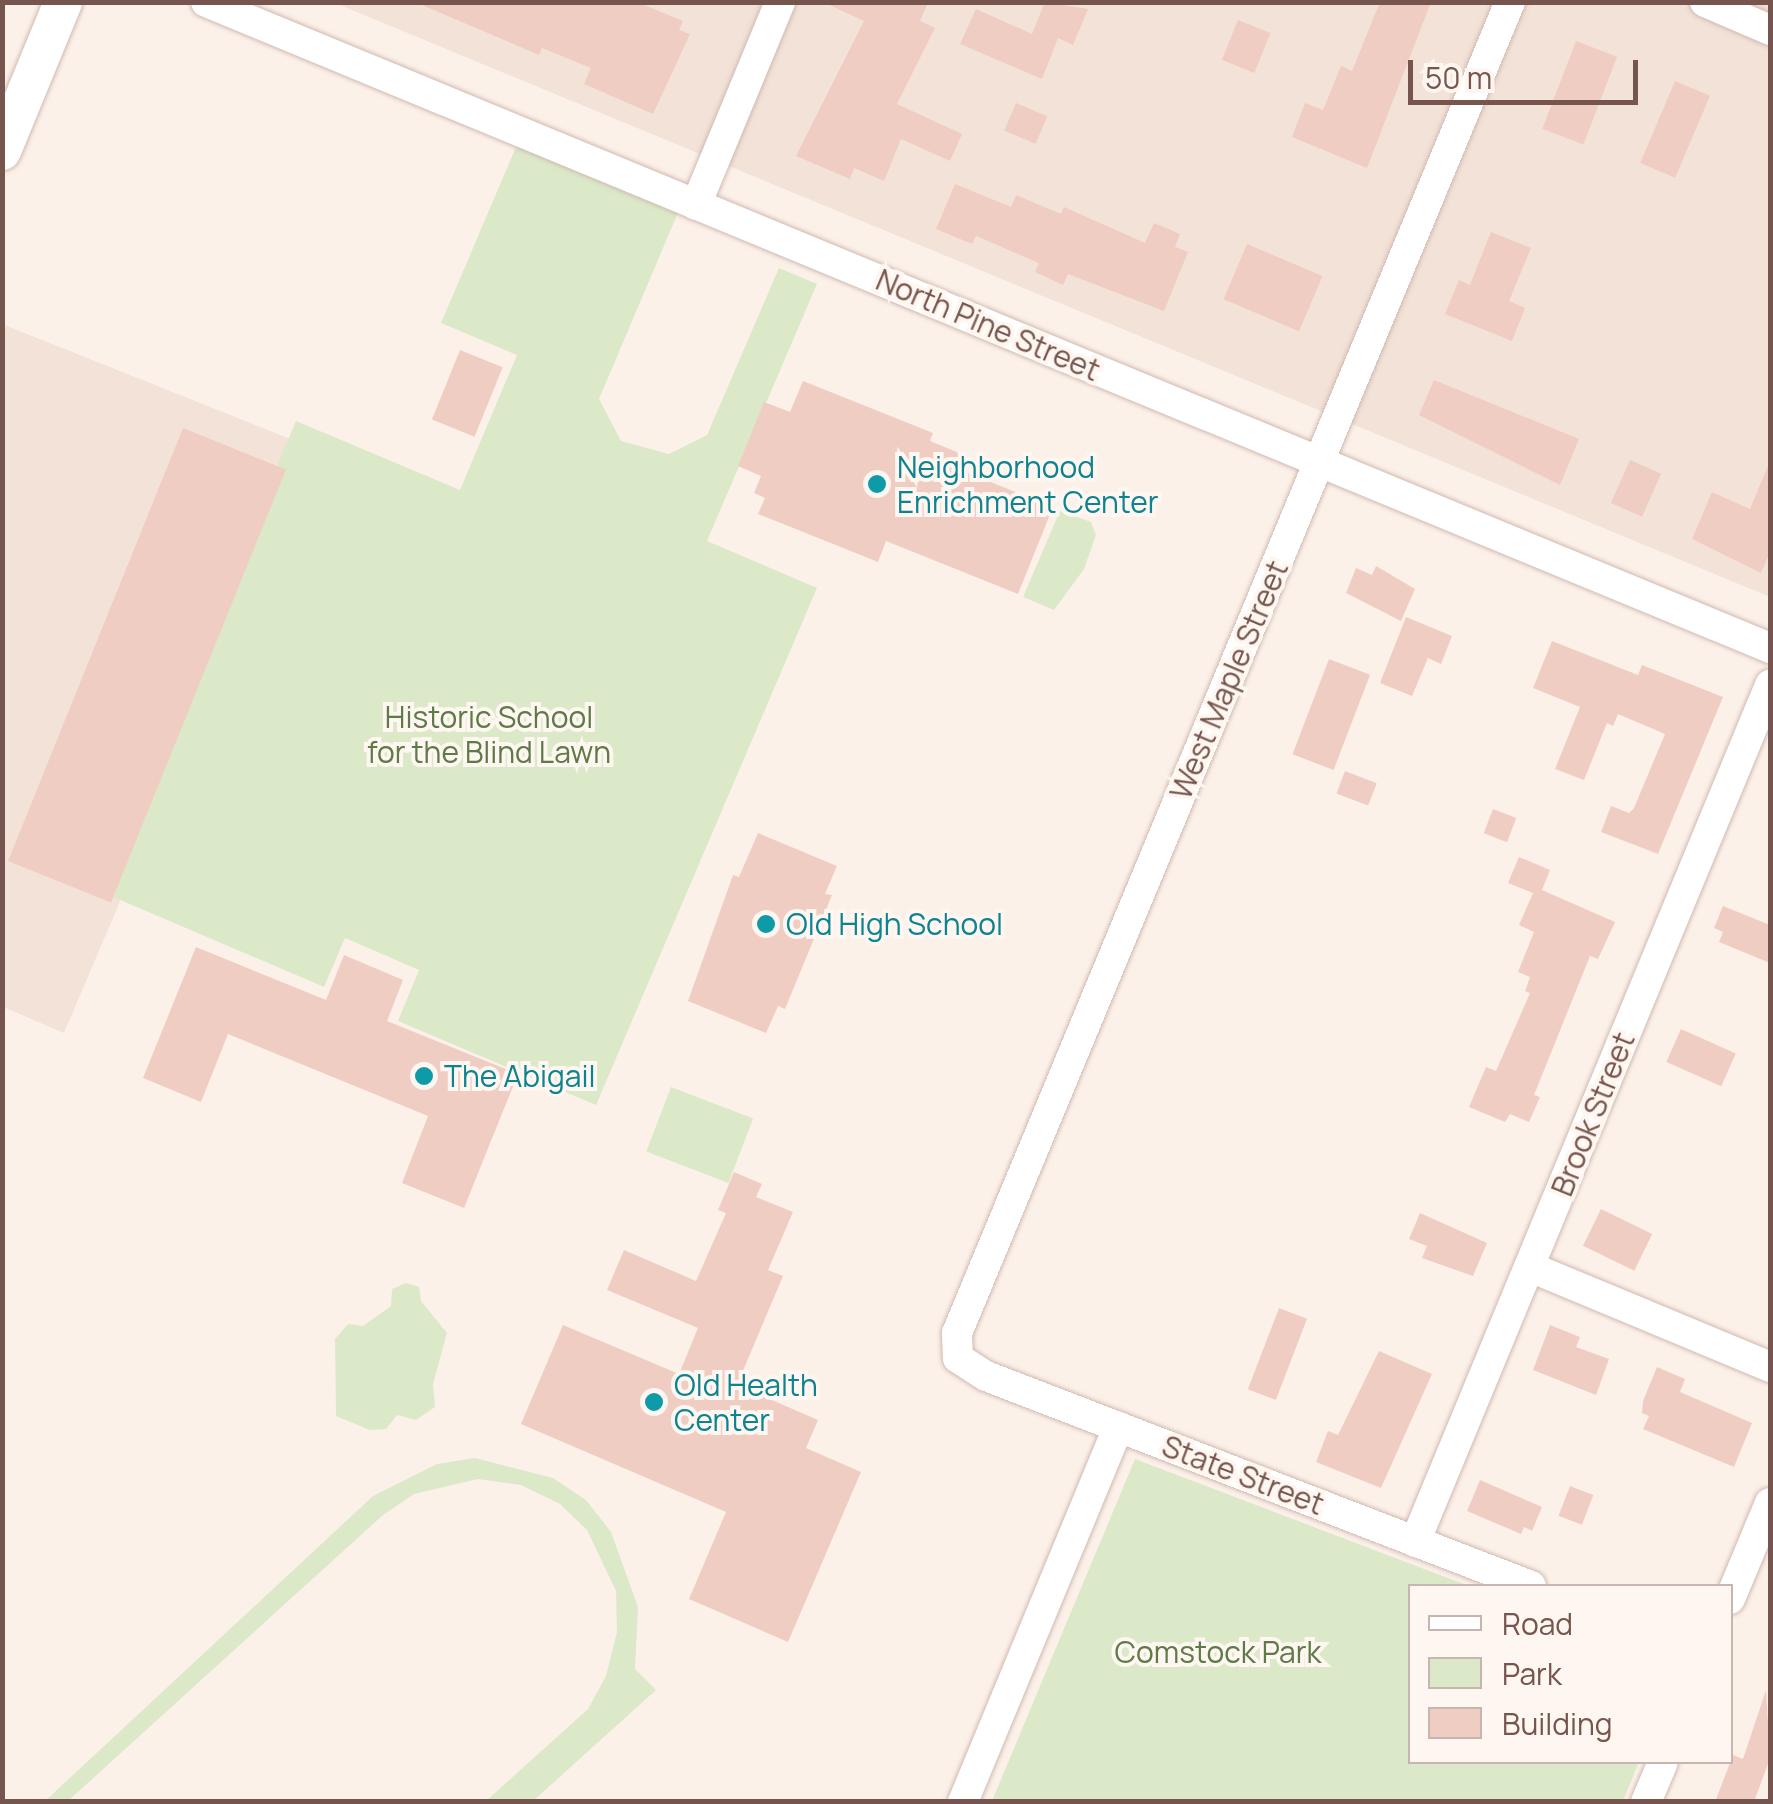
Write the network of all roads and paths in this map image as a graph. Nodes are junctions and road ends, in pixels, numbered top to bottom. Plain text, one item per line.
1 (63, 2) edge
2 (206, 2) edge
3 (780, 2) edge
4 (1510, 2) edge
5 (1704, 2) edge
6 (1770, 30) edge
7 (2, 151) edge
8 (696, 205) junction
9 (1320, 463) junction
10 (1770, 648) edge
11 (1770, 685) edge
12 (1530, 1267) junction
13 (958, 1358) joint
14 (1770, 1368) edge
15 (1118, 1427) junction
16 (1770, 1502) edge
17 (1415, 1542) junction
18 (1526, 1584) edge
19 (1733, 1591) edge
20 (1661, 1764) edge
21 (963, 1802) edge
22 (1646, 1802) edge

1 - 7 street
2 - 8 street, North Pine Street
3 - 8 street
4 - 9 street, West Maple Street
5 - 6 street
8 - 9 street, North Pine Street
9 - 10 street, North Pine Street
9 - 13 street, West Maple Street
11 - 12 street, Brook Street
12 - 14 street
12 - 17 street, Brook Street
13 - 15 street, State Street
15 - 17 street, State Street
15 - 21 street
16 - 19 street
17 - 18 street, State Street
20 - 22 street

